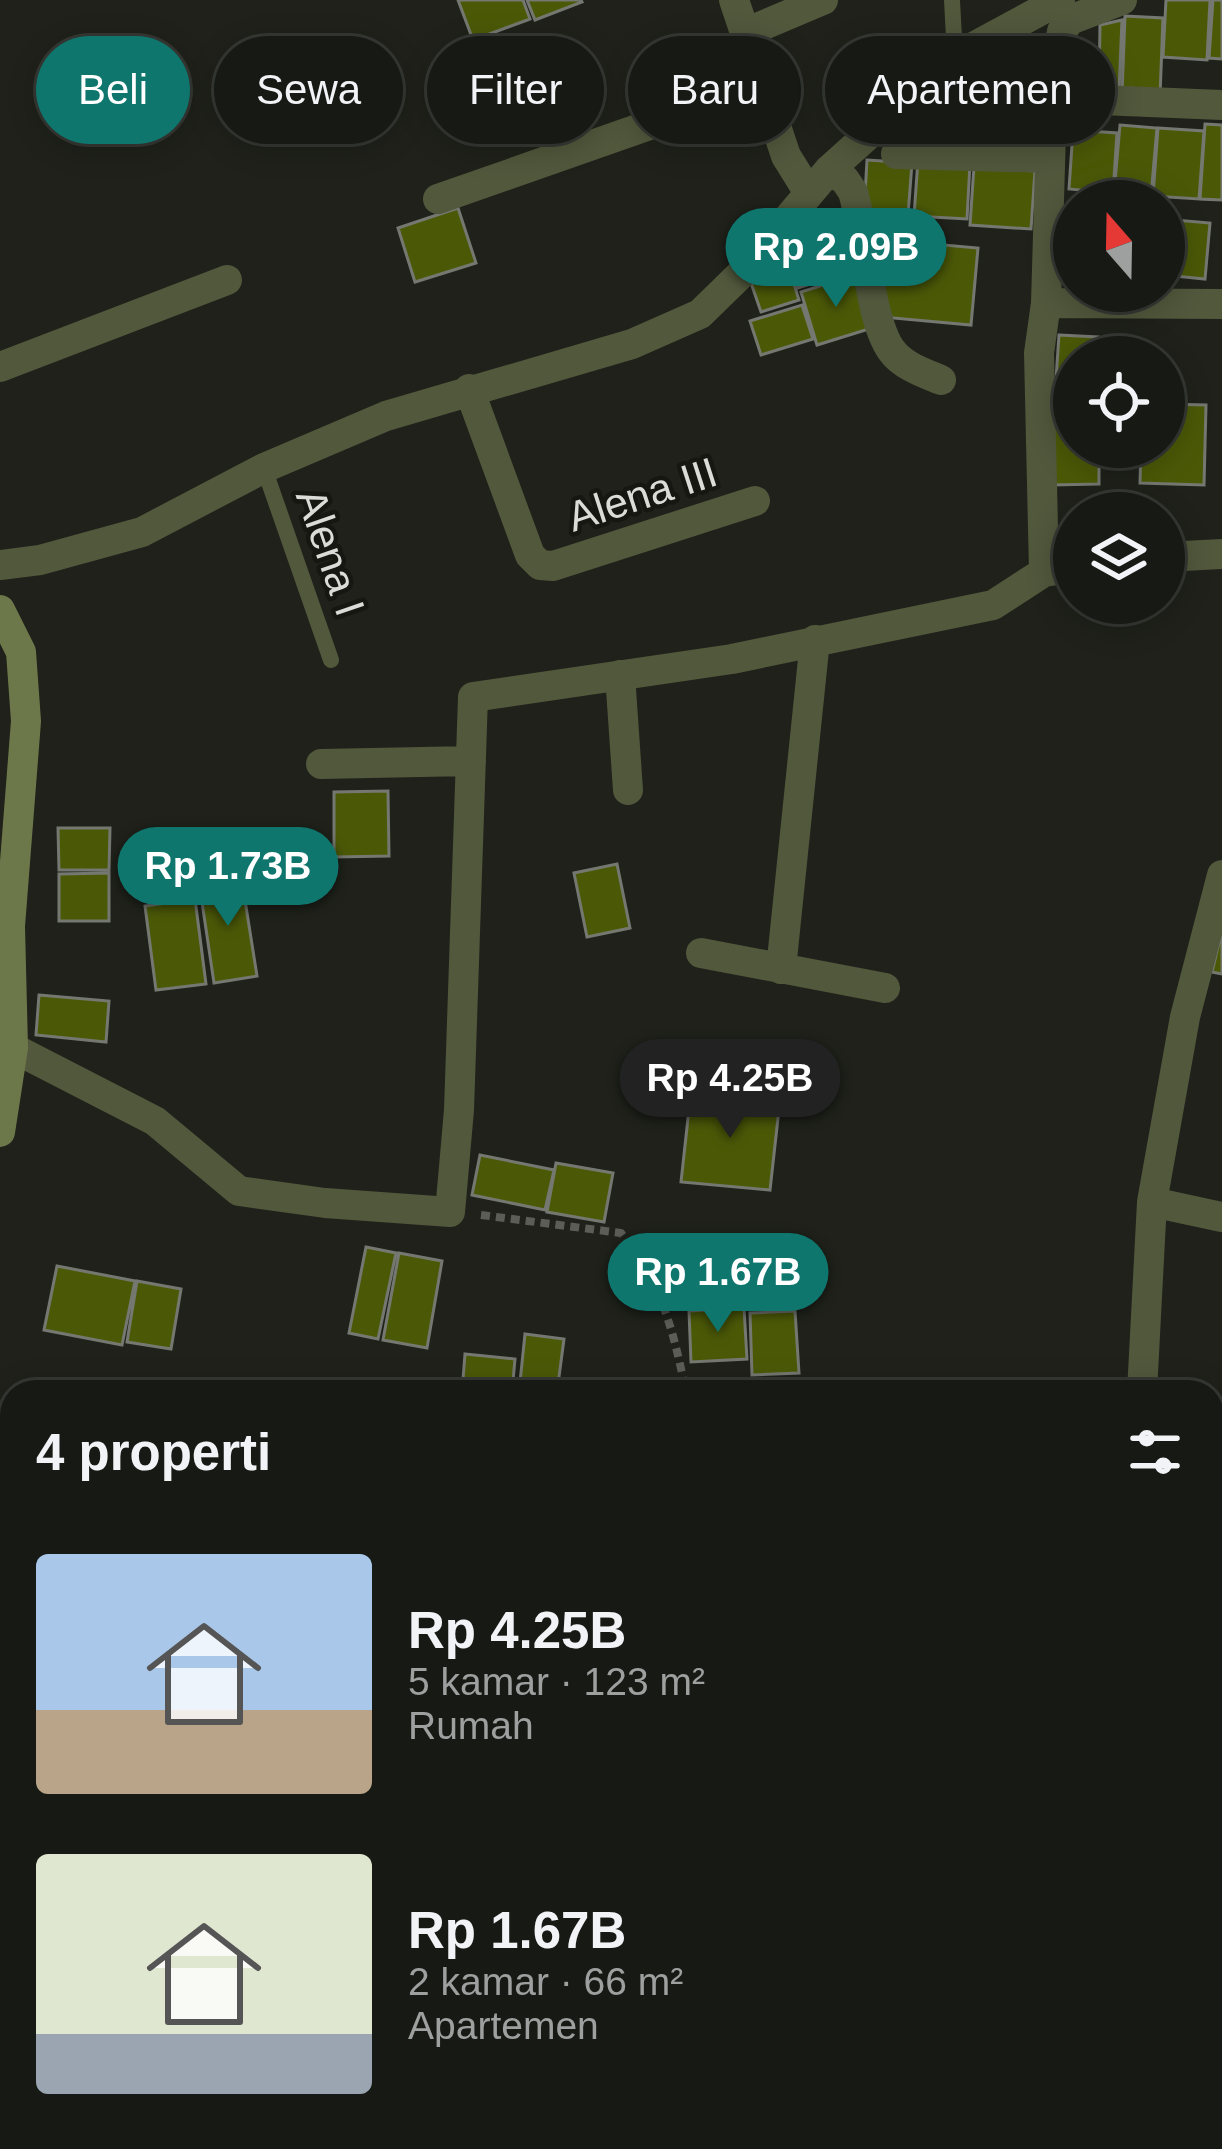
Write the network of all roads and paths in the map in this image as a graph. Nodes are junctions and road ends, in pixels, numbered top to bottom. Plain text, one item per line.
1 (734, 0) edge
2 (823, 0) edge
3 (952, 0) edge
4 (1060, 0) edge
5 (1122, 0) edge
6 (746, 36) edge
7 (767, 36) edge
8 (954, 36) edge
9 (994, 36) edge
10 (1061, 36) edge
11 (1115, 101) edge
12 (1222, 105) edge
13 (628, 133) edge
14 (783, 144) edge
15 (860, 144) edge
16 (1050, 144) edge
17 (896, 154) dead end
18 (1050, 158) junction
19 (819, 182) junction
20 (438, 200) dead end
21 (227, 280) dead end
22 (1046, 303) junction
23 (1222, 304) edge
24 (0, 367) edge
25 (941, 380) dead end
26 (469, 389) junction
27 (264, 468) junction
28 (755, 501) dead end
29 (1053, 505) edge
30 (1222, 554) edge
31 (1185, 556) edge
32 (0, 566) edge
33 (1053, 573) edge
34 (0, 610) edge
35 (815, 640) junction
36 (331, 659) dead end
37 (620, 675) junction
38 (471, 761) junction
39 (321, 764) dead end
40 (628, 790) dead end
41 (1222, 875) edge
42 (701, 953) dead end
43 (781, 969) junction
44 (885, 988) dead end
45 (13, 1048) junction
46 (0, 1132) edge
47 (1152, 1202) junction
48 (450, 1211) junction
49 (1222, 1217) edge
50 (683, 1380) edge
51 (1143, 1380) edge

1 - 6 street
2 - 7 street
3 - 8 lane
4 - 9 street
5 - 10 street
11 - 12 street
13 - 20 street
14 - 19 street
15 - 19 street
16 - 18 street
17 - 18 street
18 - 22 street
19 - 25 street
19 - 26 street
21 - 24 street
22 - 23 street
22 - 29 street
26 - 27 street
26 - 28 street, Alena III
27 - 32 street
27 - 36 lane, Alena I
30 - 31 street
33 - 35 street
34 - 45 street
35 - 37 street
35 - 43 street
37 - 38 street
37 - 40 street
38 - 39 street
38 - 48 street
41 - 47 street
42 - 43 street
43 - 44 street
45 - 46 street
45 - 48 street
47 - 49 street
47 - 51 street
48 - 50 path

